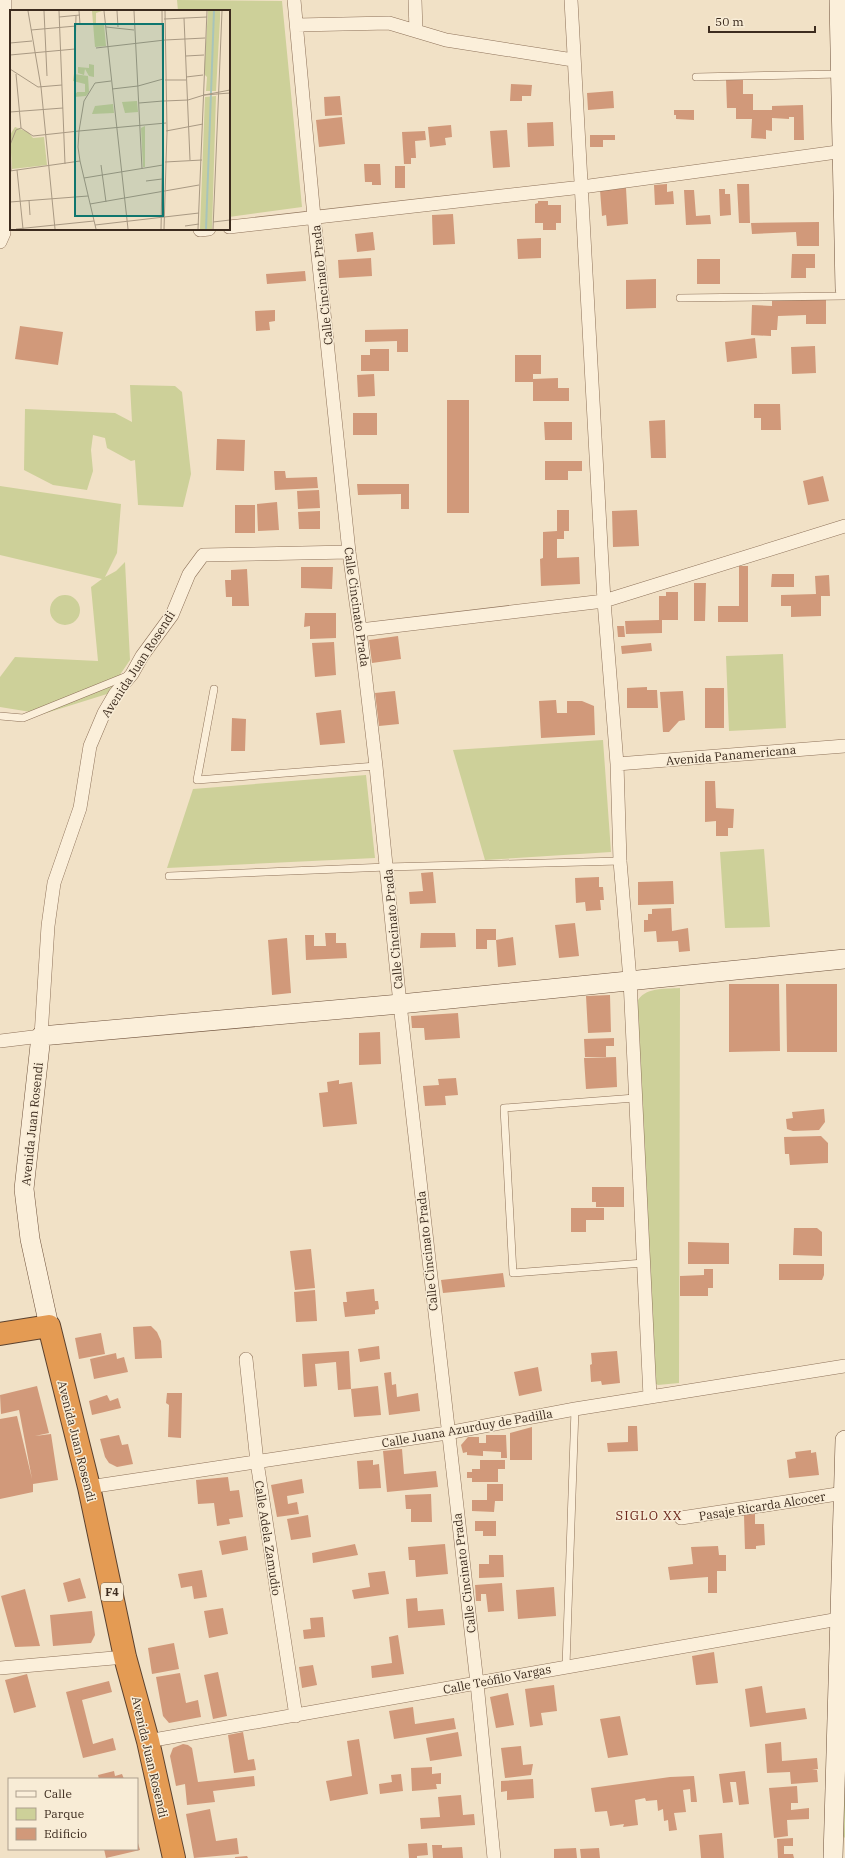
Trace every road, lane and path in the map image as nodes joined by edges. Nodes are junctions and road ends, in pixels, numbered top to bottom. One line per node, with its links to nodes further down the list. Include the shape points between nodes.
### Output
1 (4, 0): 6 (street)
2 (294, 0): 7 (street, Calle Cincinato Prada)
3 (415, 0): 8 (street)
4 (571, 0): 9 (street)
5 (839, 0): 10 (main road)
6 (2, 18): 16 (street, via 4,233)
7 (297, 25): 8 (street, via 389,23); 14 (street, Calle Cincinato Prada)
8 (416, 31): 9 (street, via 446,40)
9 (573, 60): 13 (street)
10 (840, 74): 11 (lane); 12 (main road)
11 (696, 77)
12 (843, 151): 13 (street); 17 (main road)
13 (582, 187): 14 (street); 22 (street)
14 (314, 217): 15 (street); 21 (street, Calle Cincinato Prada)
15 (230, 227)
16 (0, 242)
17 (845, 289)
18 (845, 296): 19 (lane)
19 (680, 298)
20 (845, 526): 22 (street)
21 (349, 552): 23 (street, Calle Cincinato Prada); 24 (street, Avenida Juan Rosendi, via 203,555 189,574 172,615)
22 (604, 601): 23 (street); 28 (street)
23 (360, 630): 29 (street, Calle Cincinato Prada)
24 (132, 674): 26 (lane, via 23,718); 36 (street, Avenida Juan Rosendi, via 115,694 90,746 80,808 54,883 48,926)
25 (214, 689): 29 (lane, via 197,780)
26 (0, 716)
27 (845, 746): 28 (street, Avenida Panamericana)
28 (617, 764): 30 (street)
29 (376, 766): 31 (street, Calle Cincinato Prada)
30 (620, 861): 31 (lane); 34 (street)
31 (387, 867): 32 (lane); 35 (street, Calle Cincinato Prada)
32 (169, 876)
33 (845, 959): 34 (main road)
34 (630, 980): 35 (main road); 38 (street)
35 (400, 1004): 36 (main road); 46 (street, Calle Cincinato Prada)
36 (41, 1036): 37 (street); 40 (main road, Avenida Juan Rosendi, via 24,1189 30,1239)
37 (0, 1040)
38 (635, 1098): 39 (street); 39 (lane, via 504,1108 513,1273)
39 (644, 1263): 44 (street)
40 (49, 1326): 41 (highway); 49 (highway, Avenida Juan Rosendi / F4)
41 (0, 1334)
42 (246, 1359): 48 (street, Calle Adela Zamudio)
43 (845, 1366): 44 (street, Calle Juana Azurduy de Padilla)
44 (650, 1397): 45 (street, Calle Juana Azurduy de Padilla)
45 (575, 1410): 46 (street, Calle Juana Azurduy de Padilla); 54 (lane)
46 (447, 1433): 48 (street, Calle Juana Azurduy de Padilla); 56 (street, Calle Cincinato Prada)
47 (845, 1440): 50 (main road)
48 (257, 1462): 49 (street, Calle Juana Azurduy de Padilla); 57 (street, Calle Adela Zamudio)
49 (89, 1487): 53 (highway, Avenida Juan Rosendi / F4)
50 (844, 1493): 51 (street, Pasaje Ricarda Alcocer); 52 (main road)
51 (681, 1518)
52 (843, 1619): 54 (street, Calle Teófilo Vargas); 61 (main road)
53 (126, 1657): 55 (street); 58 (highway, Avenida Juan Rosendi / F4)
54 (566, 1666): 56 (street, Calle Teófilo Vargas)
55 (0, 1668)
56 (476, 1683): 57 (street, Calle Teófilo Vargas); 60 (street, Calle Cincinato Prada)
57 (296, 1716): 58 (street, Calle Teófilo Vargas)
58 (148, 1741): 59 (highway, Avenida Juan Rosendi / F4)
59 (174, 1858)
60 (494, 1858)
61 (832, 1858)

